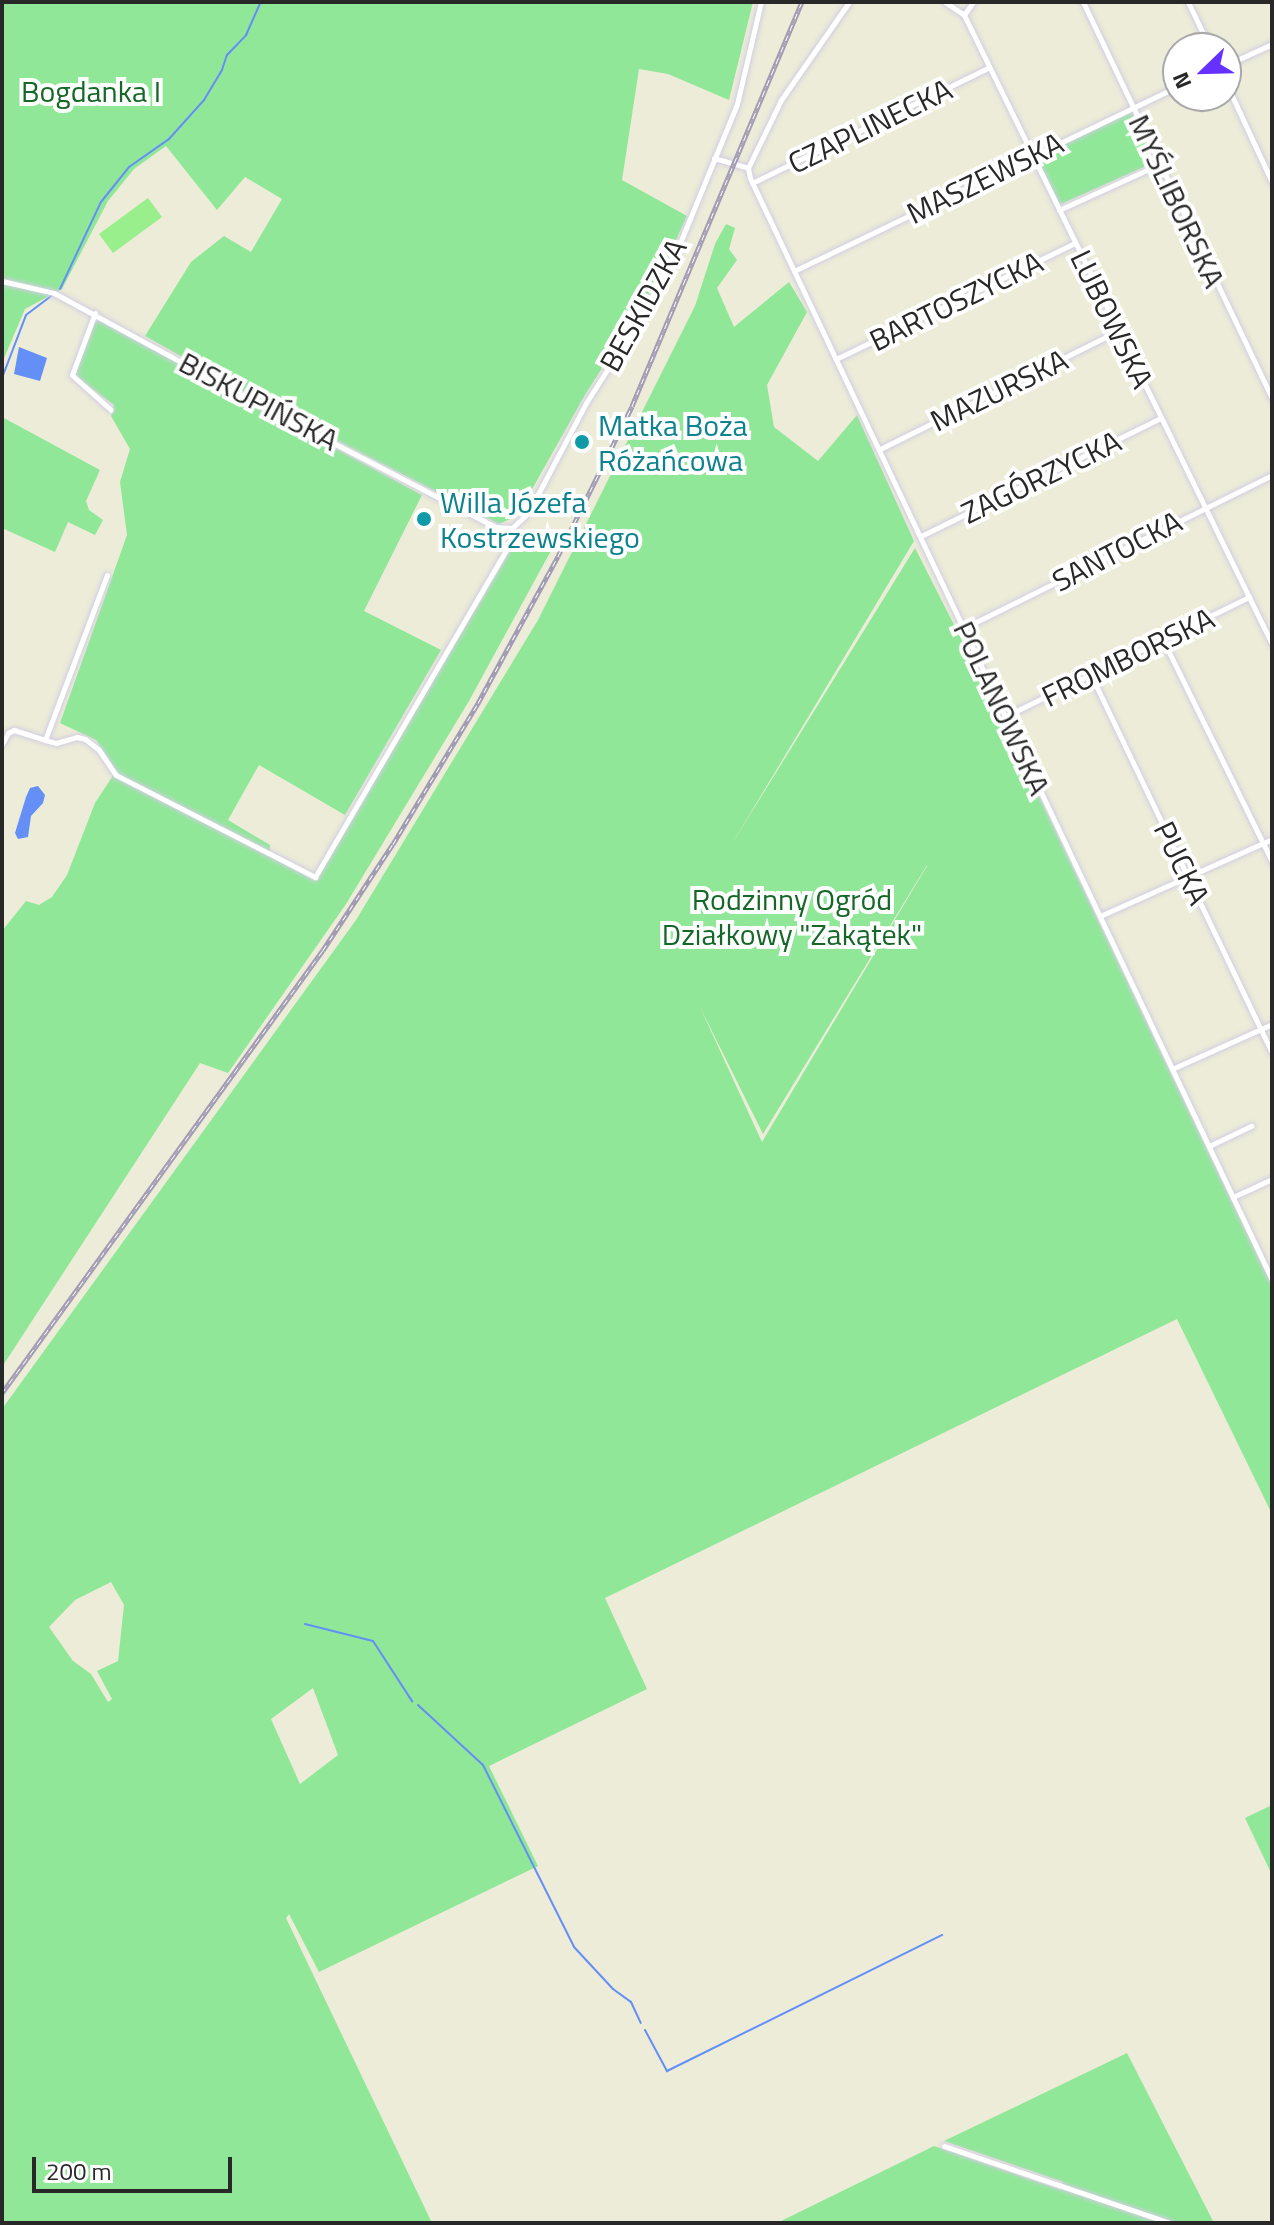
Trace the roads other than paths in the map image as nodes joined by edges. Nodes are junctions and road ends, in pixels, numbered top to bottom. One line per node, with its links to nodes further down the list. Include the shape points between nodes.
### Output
1 (761, 2): 16 (street, BESKIDZKA, via 737,104)
2 (849, 2): 18 (street, via 781,100)
3 (945, 2): 7 (street)
4 (973, 2): 7 (street)
5 (1083, 2): 13 (street, MYŚLIBORSKA)
6 (1188, 2): 8 (street)
7 (964, 15): 11 (street, LUBOWSKA)
8 (1202, 32)
9 (1272, 44): 10 (street)
10 (1242, 58)
11 (988, 68): 15 (street, LUBOWSKA); 20 (street, CZAPLINECKA)
12 (1162, 93): 13 (street, MASZEWSKA)
13 (1133, 107): 15 (street, MASZEWSKA); 17 (street, MYŚLIBORSKA)
14 (1239, 112): 19 (street)
15 (1031, 155): 21 (street, LUBOWSKA); 23 (street, MASZEWSKA)
16 (714, 158): 18 (street); 34 (street, BESKIDZKA, via 650,301 586,403 528,513)
17 (1160, 164): 21 (street); 28 (street, MYŚLIBORSKA)
18 (748, 168): 20 (street, POLANOWSKA)
19 (1272, 182)
20 (752, 183): 23 (street, POLANOWSKA)
21 (1059, 210): 22 (street, LUBOWSKA)
22 (1075, 243): 26 (street, LUBOWSKA); 27 (street, BARTOSZYCKA)
23 (794, 271): 27 (street, POLANOWSKA)
24 (2, 281): 25 (street, BISKUPIŃSKA, via 54,293)
25 (95, 313): 29 (street, via 72,375); 34 (street, BISKUPIŃSKA, via 495,527)
26 (1118, 331): 30 (street, LUBOWSKA); 31 (street, MAZURSKA)
27 (836, 359): 31 (street, POLANOWSKA)
28 (1272, 399)
29 (111, 410)
30 (1161, 418): 33 (street, LUBOWSKA); 35 (street, ZAGÓRZYCKA)
31 (880, 449): 35 (street, POLANOWSKA)
32 (1272, 475): 33 (street, SANTOCKA)
33 (1205, 507): 37 (street, LUBOWSKA); 38 (street, SANTOCKA)
34 (512, 528): 43 (street, BESKIDZKA, via 512,540 315,877 116,775 85,739)
35 (921, 536): 38 (street, POLANOWSKA)
36 (107, 575): 43 (street)
37 (1249, 597): 39 (street, FROMBORSKA); 40 (street, LUBOWSKA)
38 (964, 628): 42 (street, POLANOWSKA)
39 (1163, 640): 41 (street, FROMBORSKA); 46 (street)
40 (1272, 644)
41 (1091, 675): 42 (street, FROMBORSKA); 48 (street, PUCKA)
42 (1006, 716): 49 (street, POLANOWSKA)
43 (45, 740): 44 (street, via 14,730)
44 (2, 744)
45 (1272, 839): 46 (street)
46 (1263, 844): 47 (street); 48 (street)
47 (1272, 862)
48 (1189, 877): 49 (street); 51 (street, PUCKA)
49 (1100, 916): 53 (street, POLANOWSKA)
50 (1272, 1024): 51 (street)
51 (1261, 1029): 52 (street, PUCKA); 53 (street)
52 (1272, 1052)
53 (1172, 1069): 55 (street, POLANOWSKA)
54 (1251, 1126): 55 (street)
55 (1209, 1146): 57 (street, POLANOWSKA)
56 (1272, 1179): 57 (street)
57 (1233, 1197): 58 (street, POLANOWSKA)
58 (1272, 1280)
59 (944, 2146): 60 (street)
60 (1170, 2223)

